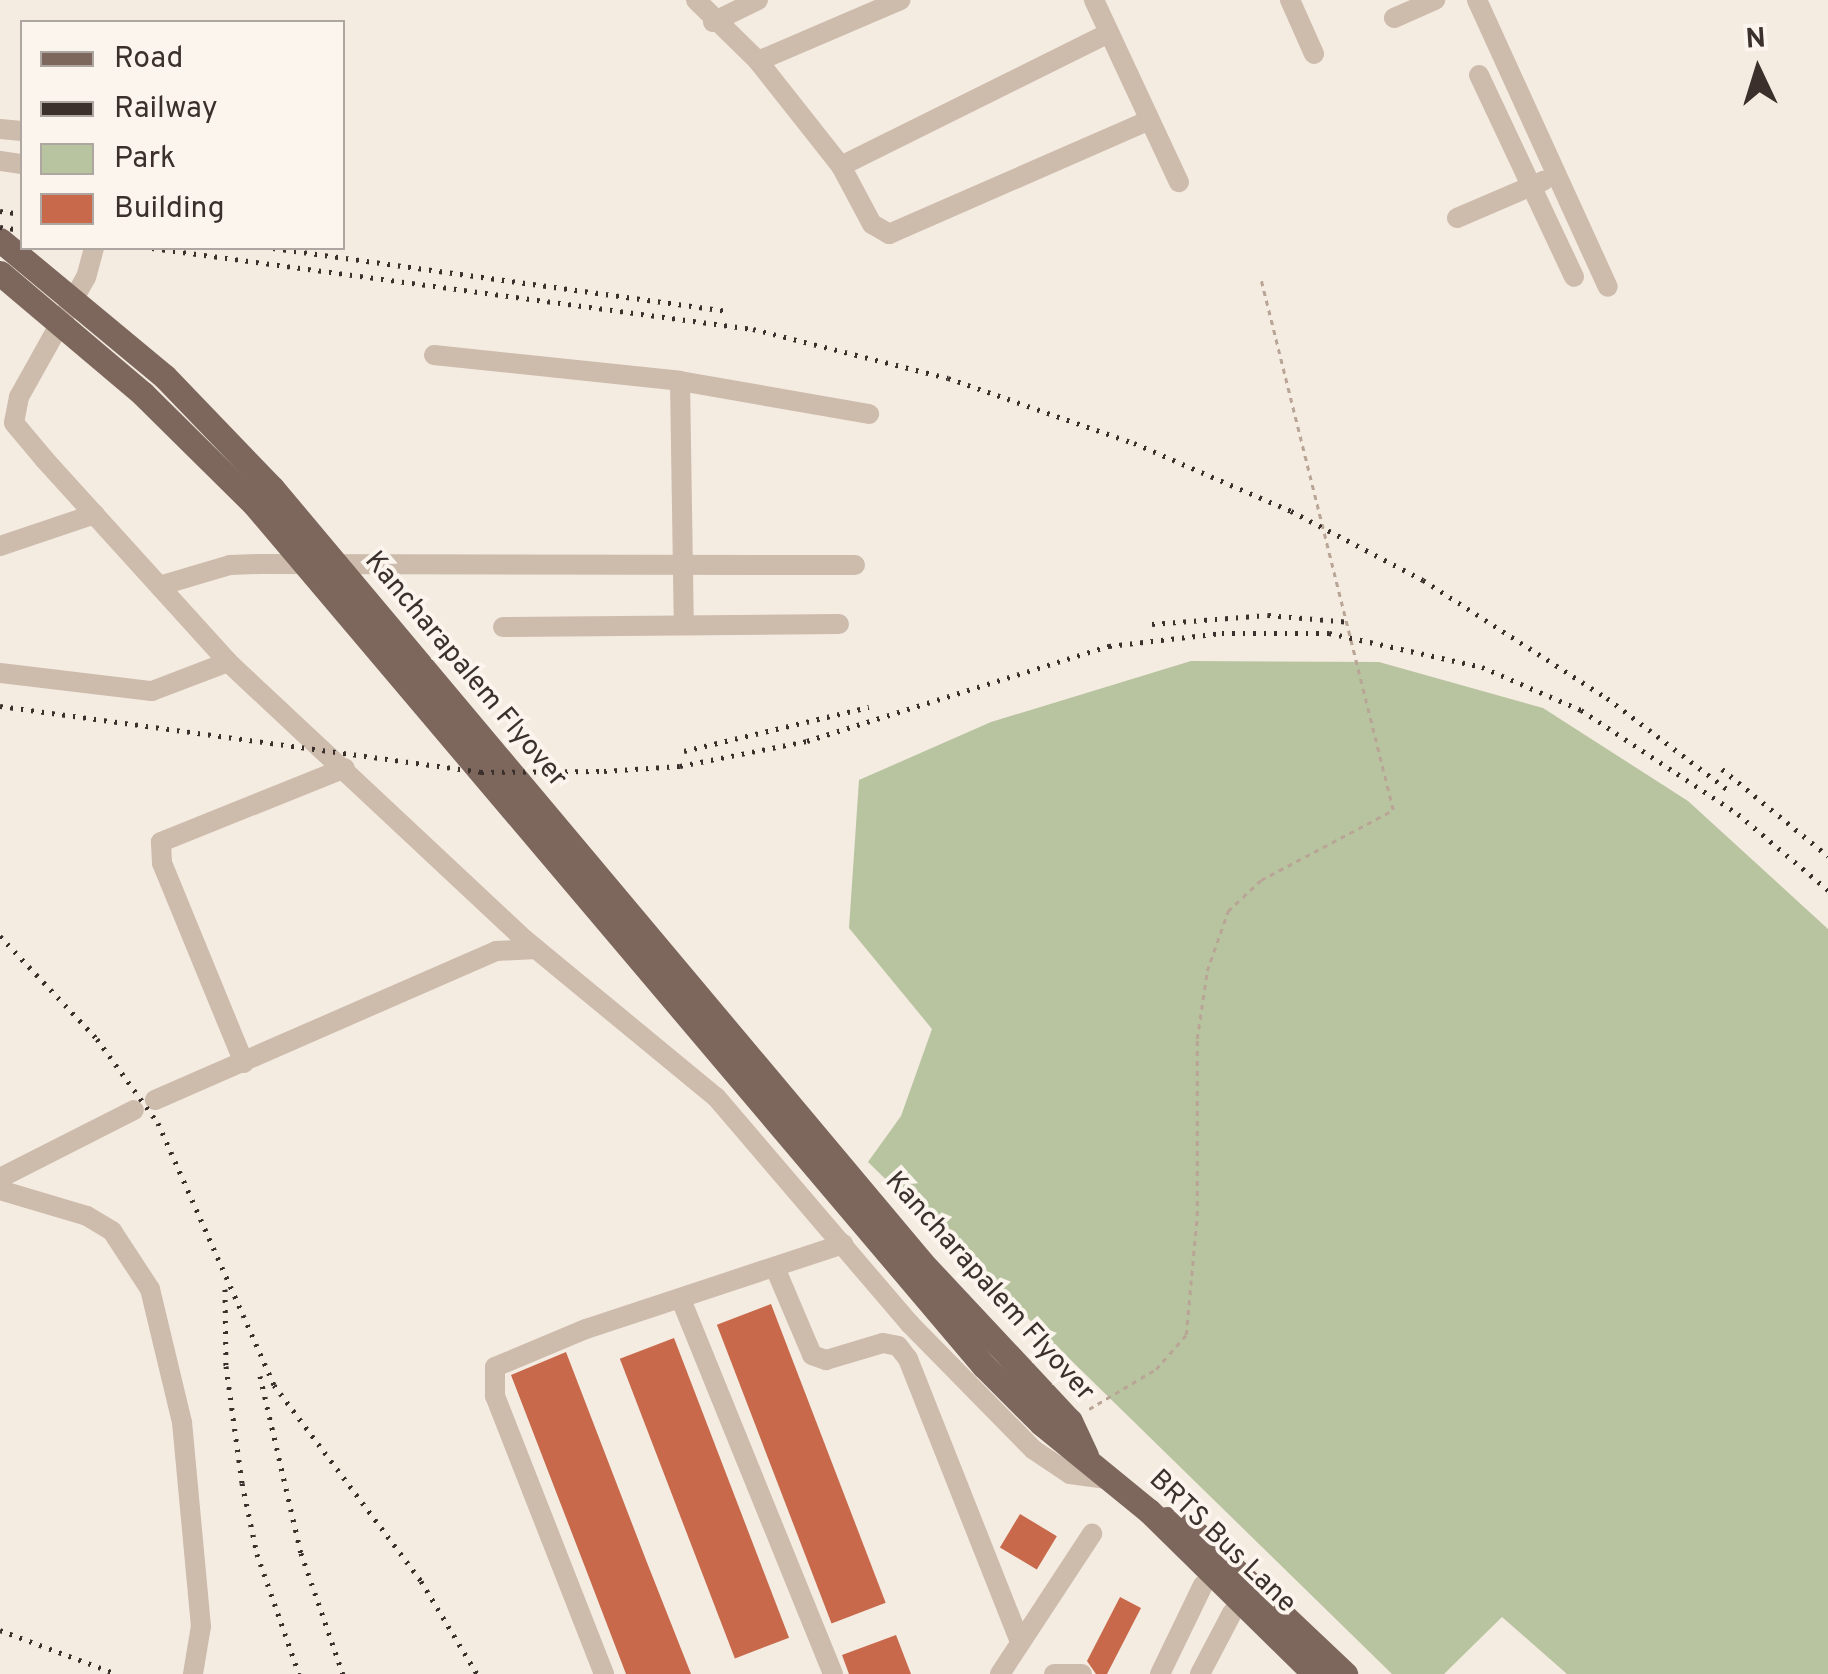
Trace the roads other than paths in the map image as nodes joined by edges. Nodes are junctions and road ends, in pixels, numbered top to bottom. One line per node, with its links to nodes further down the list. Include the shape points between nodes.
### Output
1 (696, 0): 9 (street)
2 (758, 0): 9 (street)
3 (900, 0): 12 (street)
4 (1094, 0): 10 (street)
5 (1290, 0): 11 (street)
6 (1435, 0): 8 (street)
7 (1477, 0): 16 (street)
8 (1394, 18)
9 (713, 22): 12 (street)
10 (1108, 34): 14 (street); 15 (street)
11 (1314, 54)
12 (758, 61): 15 (street)
13 (1479, 74): 18 (street)
14 (1148, 122): 15 (street, via 889,234 872,224); 17 (street)
15 (841, 166)
16 (1557, 176): 18 (street); 24 (street)
17 (1178, 182)
18 (1531, 186): 19 (street); 23 (street)
19 (1457, 218)
20 (0, 240): 51 (main road, Kancharapalem Flyover, via 165,377 261,476)
21 (93, 250): 28 (street, via 86,277)
22 (0, 272): 51 (main road, Kancharapalem Flyover, via 154,404 255,506 915,1291)
23 (1574, 277)
24 (1608, 287)
25 (434, 356): 26 (street)
26 (680, 380): 27 (street); 32 (street)
27 (869, 414)
28 (7, 415): 29 (street)
29 (95, 514): 30 (street); 33 (street)
30 (0, 546)
31 (855, 564): 32 (street)
32 (684, 566): 33 (street, via 230,565); 34 (street)
33 (159, 586): 37 (street)
34 (684, 624): 35 (street); 36 (street)
35 (839, 624)
36 (503, 627)
37 (228, 662): 38 (street, via 152,691); 39 (street)
38 (0, 673)
39 (345, 768): 40 (street); 43 (street, via 161,842 162,863)
40 (506, 921): 41 (street); 42 (street)
41 (536, 949): 42 (street); 48 (street, via 716,1097)
42 (496, 951): 43 (street)
43 (244, 1063): 44 (street)
44 (154, 1100)
45 (134, 1110): 46 (street)
46 (0, 1178)
47 (0, 1190): 59 (street, via 86,1216 112,1231 150,1289 182,1422 201,1626)
48 (843, 1244): 49 (street); 53 (street, via 910,1324 1034,1450 1070,1474)
49 (776, 1270): 50 (street); 58 (street, via 812,1355 826,1360 883,1343 898,1346 908,1360)
50 (682, 1302): 60 (street, via 586,1330 495,1367 495,1396); 61 (street)
51 (1056, 1416): 52 (main road, Kancharapalem Flyover)
52 (1086, 1455): 53 (main road, BRTS Bus Lane)
53 (1115, 1480): 54 (main road, BRTS Bus Lane)
54 (1149, 1511): 56 (main road, via 1174,1556); 68 (main road, BRTS Bus Lane); 69 (main road, via 1197,1534)
55 (1092, 1534): 58 (street)
56 (1202, 1585): 57 (main road); 65 (street)
57 (1232, 1614): 66 (street); 67 (main road)
58 (1020, 1642): 62 (street)
59 (193, 1674)
60 (604, 1674)
61 (832, 1674)
62 (1000, 1674)
63 (1054, 1674): 64 (street)
64 (1082, 1674)
65 (1160, 1674)
66 (1200, 1674)
67 (1293, 1674)
68 (1315, 1674)
69 (1346, 1674)

